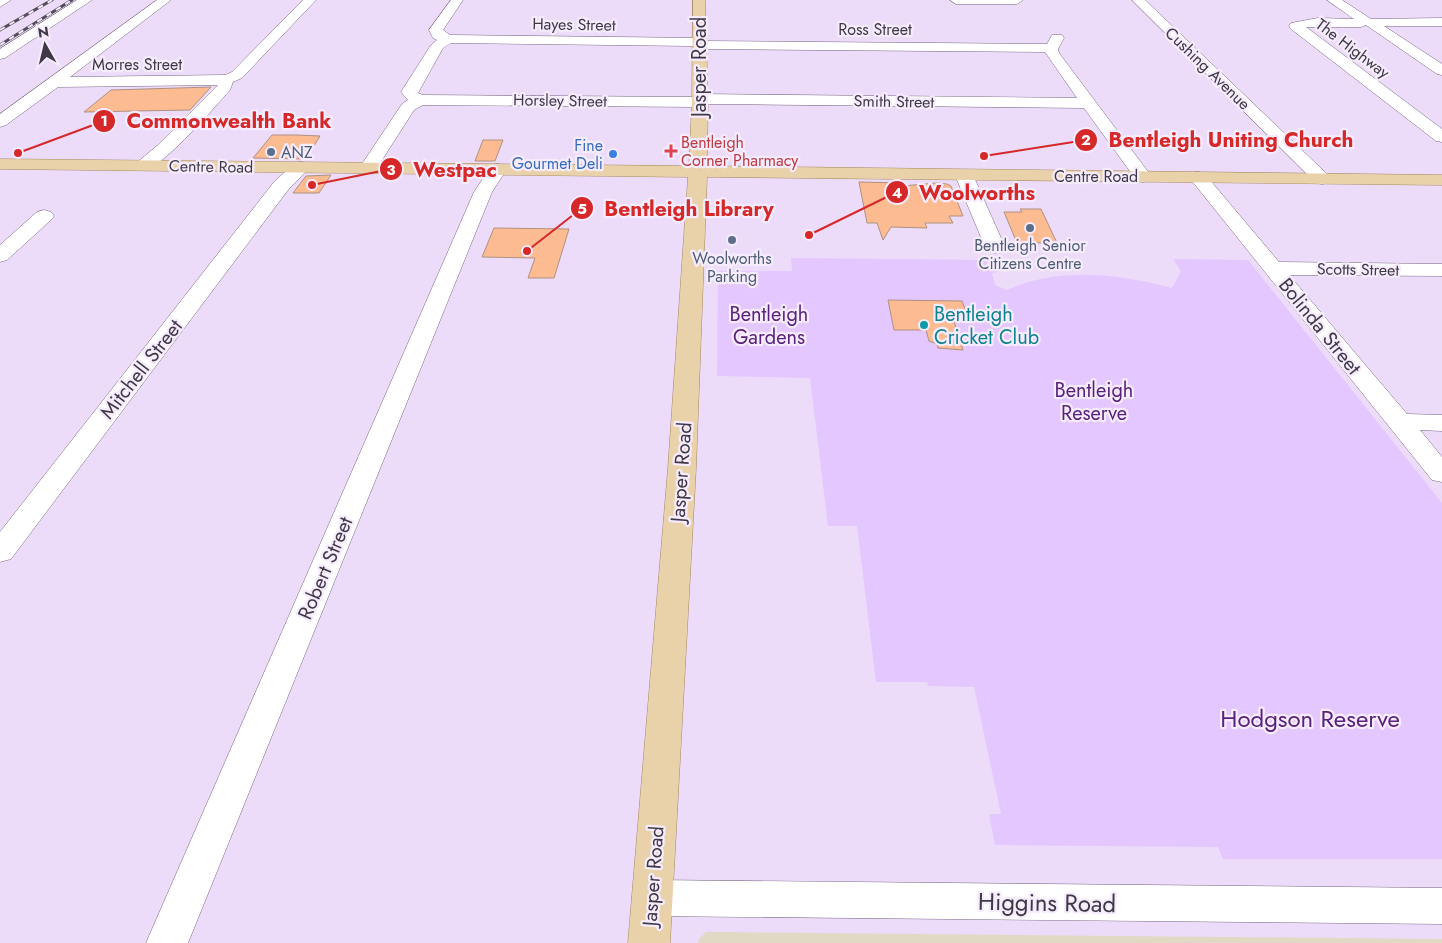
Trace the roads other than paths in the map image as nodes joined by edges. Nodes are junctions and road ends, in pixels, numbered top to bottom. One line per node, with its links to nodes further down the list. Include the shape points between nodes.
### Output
1 (5, 0): 11 (street)
2 (86, 0): 16 (street)
3 (165, 0): 19 (street)
4 (310, 0): 18 (street, via 237,74)
5 (457, 0): 14 (street, via 436,30 438,35)
6 (699, 0): 15 (main road, Jasper Road)
7 (956, 0): 8 (street)
8 (1018, 0)
9 (1138, 0): 34 (street, Cushing Avenue)
10 (1333, 0): 12 (street)
11 (0, 3)
12 (1368, 22): 13 (street, The Highway); 17 (street); 24 (street, The Highway, via 1288,22)
13 (1442, 22)
14 (448, 39): 15 (street, Hayes Street); 20 (street, via 438,45 409,92)
15 (698, 44): 21 (main road, Jasper Road); 22 (street, Ross Street, via 1054,43 1052,53)
16 (0, 55)
17 (1442, 71)
18 (220, 80): 19 (street, Morres Street); 26 (street, via 226,82 225,87)
19 (54, 82): 23 (street)
20 (420, 100): 21 (street, Horsley Street); 27 (street, via 408,107)
21 (700, 100): 22 (street, Smith Street); 28 (main road, Jasper Road)
22 (1089, 102): 31 (street)
23 (0, 122)
24 (1442, 137)
25 (0, 164): 26 (main road, Centre Road)
26 (148, 165): 29 (main road, Centre Road)
27 (369, 167): 29 (main road, Centre Road); 32 (main road, Centre Road)
28 (698, 171): 30 (main road, Centre Road); 32 (main road, Centre Road); 45 (main road, Jasper Road)
29 (292, 173): 44 (street, Mitchell Street)
30 (964, 175): 31 (main road, Centre Road); 37 (street)
31 (1143, 176): 33 (main road, Centre Road)
32 (490, 177): 47 (street, Robert Street)
33 (1198, 177): 34 (main road, Centre Road); 39 (street, Bolinda Street)
34 (1322, 179): 35 (main road, Centre Road)
35 (1442, 180)
36 (44, 216): 38 (street)
37 (995, 247)
38 (0, 256)
39 (1273, 268): 40 (street, Scotts Street); 41 (street, Bolinda Street)
40 (1442, 270)
41 (1399, 422): 42 (street); 43 (street, Bolinda Street)
42 (1442, 423)
43 (1442, 474)
44 (0, 552)
45 (652, 898): 46 (street, Higgins Road); 48 (main road, Jasper Road)
46 (1442, 906)
47 (167, 943)
48 (649, 943)

